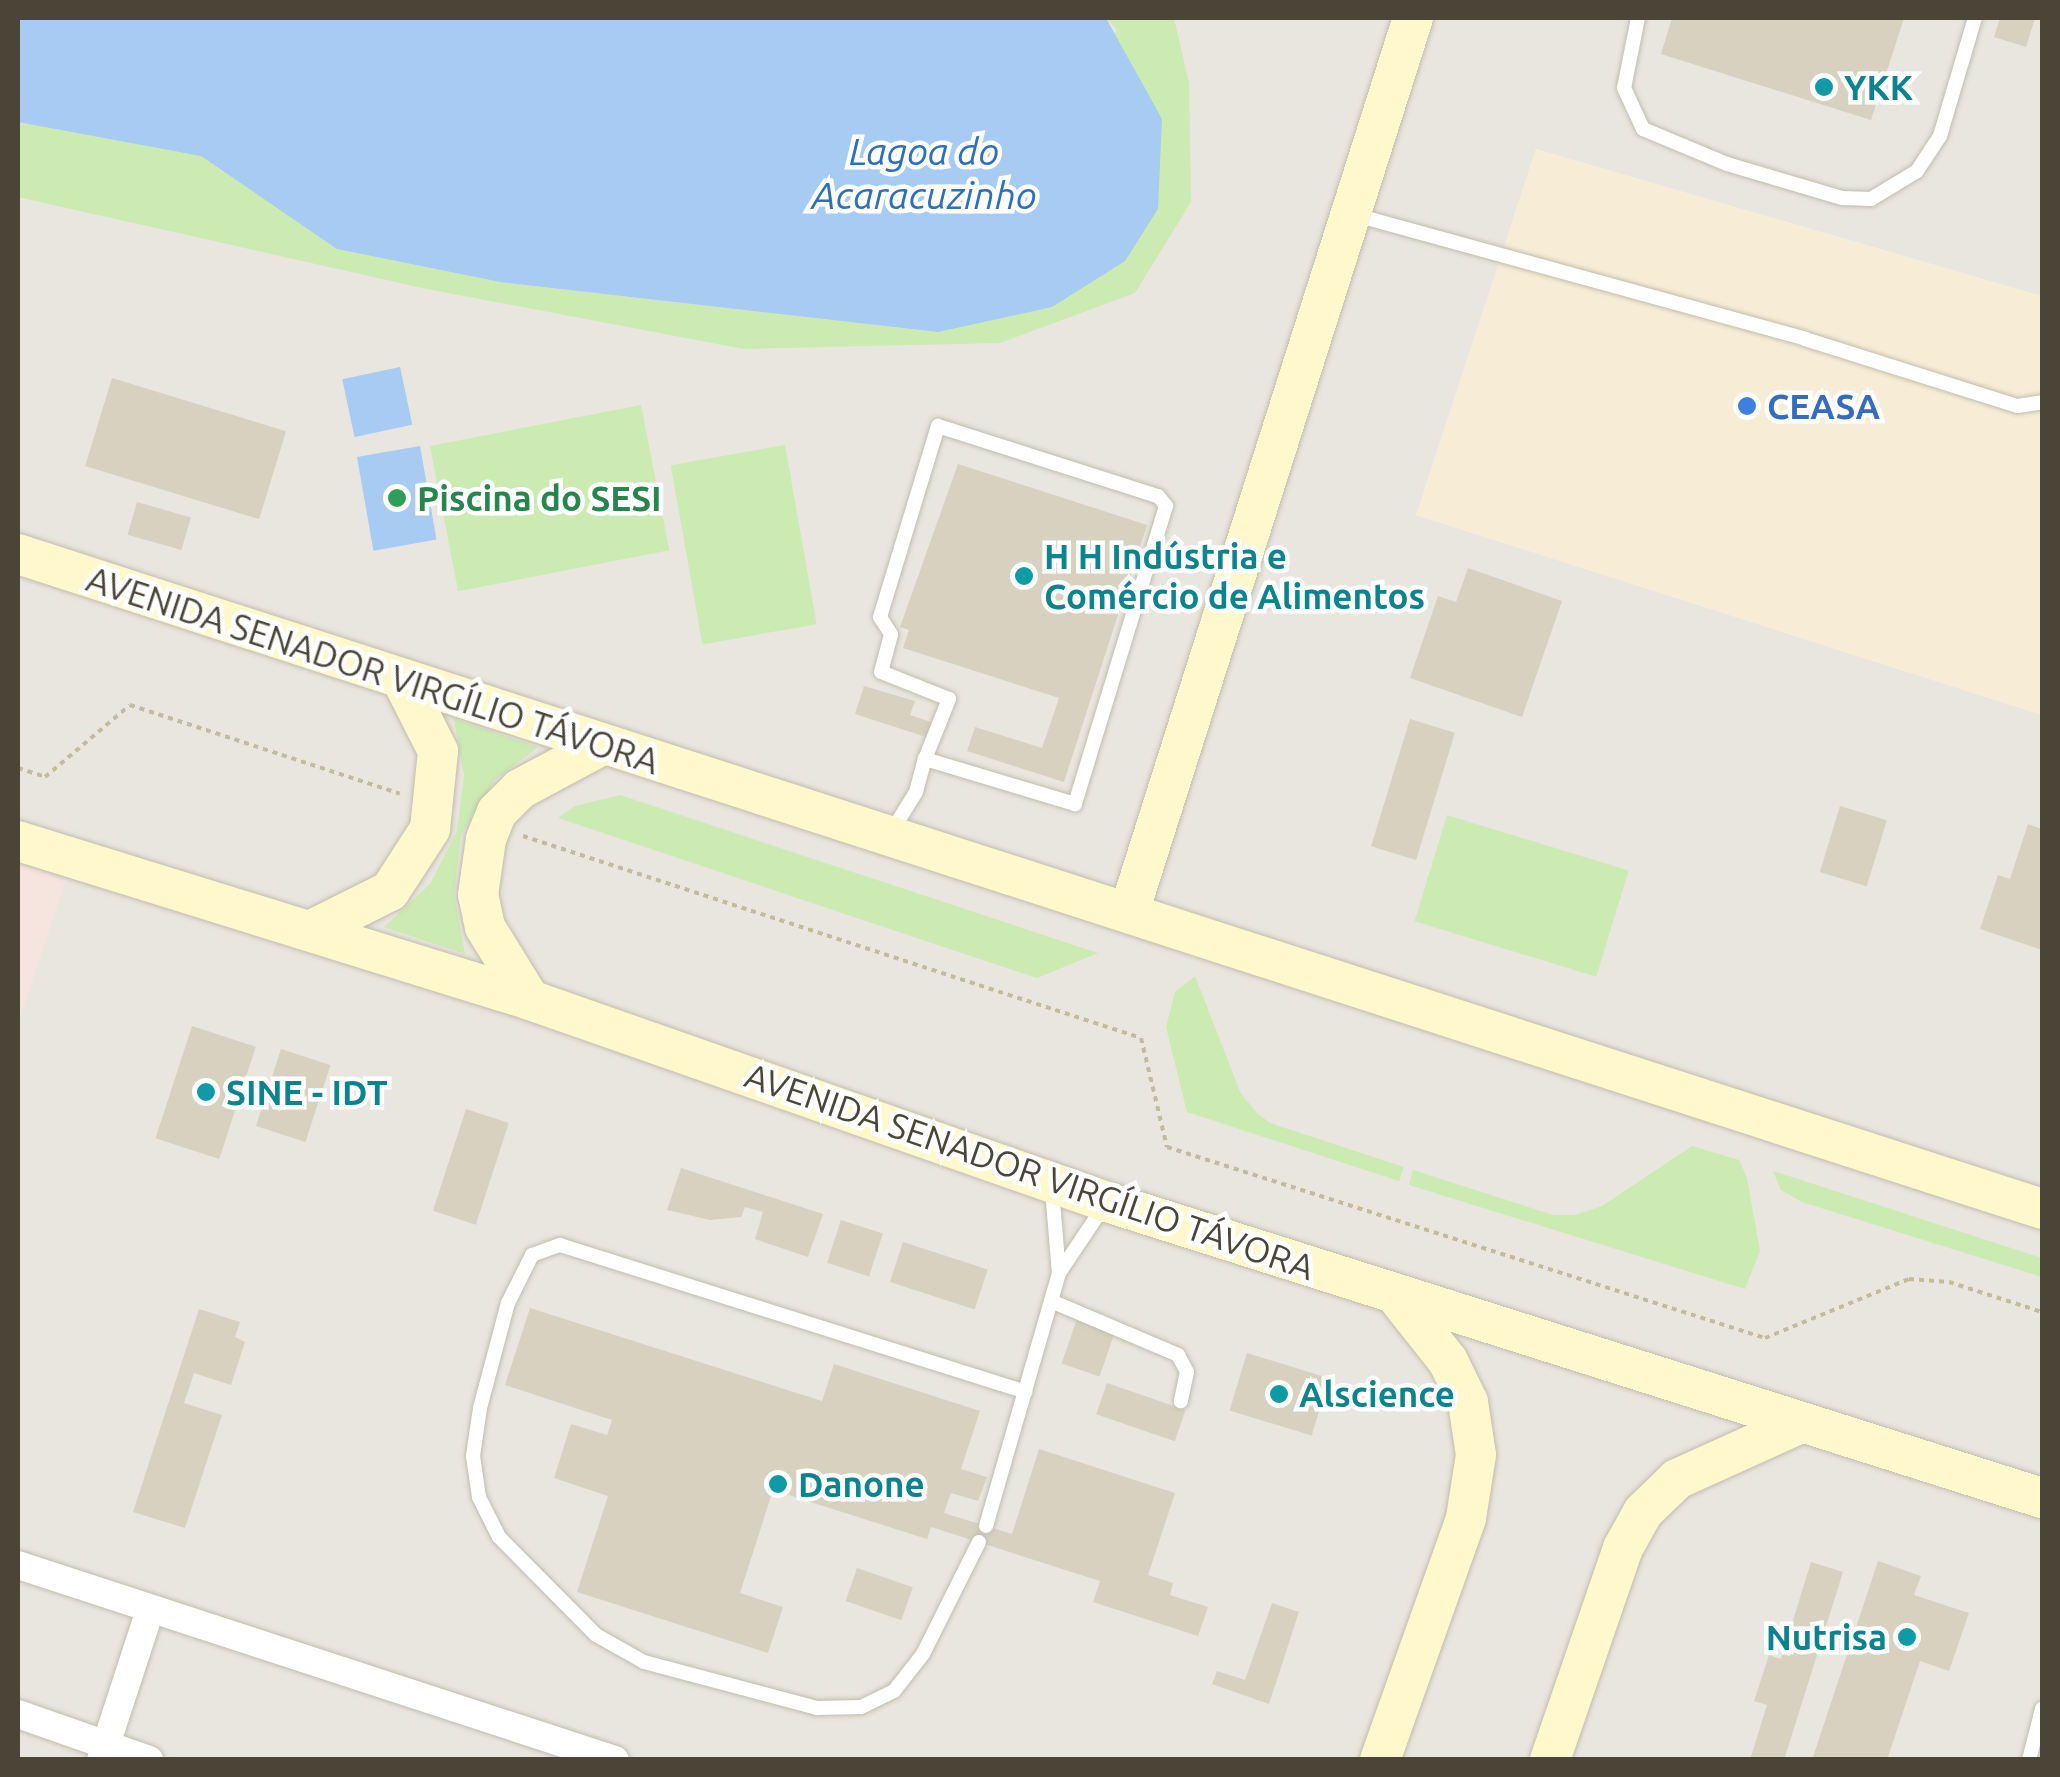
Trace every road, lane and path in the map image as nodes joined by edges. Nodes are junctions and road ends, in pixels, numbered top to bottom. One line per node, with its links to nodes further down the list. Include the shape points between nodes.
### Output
1 (1414, 18): 4 (main road)
2 (1638, 18): 3 (lane, via 1624,88 1643,129 1726,164 1842,198 1871,200 1918,171 1940,136)
3 (1975, 18)
4 (1351, 214): 5 (lane, via 1805,339 2018,406); 15 (main road)
5 (2042, 402)
6 (18, 554): 7 (main road, AVENIDA SENADOR VIRGÍLIO TÁVORA)
7 (402, 680): 8 (main road, AVENIDA SENADOR VIRGÍLIO TÁVORA); 11 (main road, via 438,750)
8 (602, 744): 12 (main road, via 520,789); 13 (main road, AVENIDA SENADOR VIRGÍLIO TÁVORA)
9 (925, 758): 9 (lane, via 1075,804 1166,506 1158,496 938,426 880,617 892,634 881,672 949,699); 13 (lane, via 916,792)
10 (18, 768): 11 (path, via 45,777 130,705)
11 (434, 806): 16 (main road, via 421,850 390,892)
12 (492, 826): 17 (main road, via 481,858 481,911 504,964); 24 (path, via 1141,1038 1166,1147 1766,1338 1927,1278)
13 (889, 836): 15 (main road, AVENIDA SENADOR VIRGÍLIO TÁVORA)
14 (18, 841): 16 (main road, AVENIDA SENADOR VIRGÍLIO TÁVORA)
15 (1129, 912): 20 (main road, AVENIDA SENADOR VIRGÍLIO TÁVORA)
16 (310, 932): 17 (main road, AVENIDA SENADOR VIRGÍLIO TÁVORA)
17 (530, 1000): 18 (main road, AVENIDA SENADOR VIRGÍLIO TÁVORA)
18 (1052, 1181): 19 (main road, AVENIDA SENADOR VIRGÍLIO TÁVORA); 21 (lane)
19 (1107, 1202): 21 (lane); 22 (main road, AVENIDA SENADOR VIRGÍLIO TÁVORA)
20 (2042, 1209)
21 (1059, 1274): 23 (lane)
22 (1394, 1294): 27 (main road, AVENIDA SENADOR VIRGÍLIO TÁVORA); 38 (main road, via 1448,1361 1468,1402 1476,1455 1466,1518)
23 (1051, 1302): 25 (lane); 26 (lane, via 1178,1355 1187,1372)
24 (2042, 1312)
25 (1024, 1392): 29 (lane); 30 (lane, via 560,1245 532,1256 508,1303 475,1440 478,1497 499,1537 596,1635 644,1662 817,1708 862,1707 894,1690 923,1654)
26 (1181, 1401)
27 (1799, 1424): 28 (main road, AVENIDA SENADOR VIRGÍLIO TÁVORA); 39 (main road, via 1693,1470 1643,1512 1623,1548)
28 (2032, 1488)
29 (986, 1526)
30 (979, 1542)
31 (20, 1573): 32 (street)
32 (150, 1610): 35 (street); 37 (street)
33 (2042, 1709): 40 (lane)
34 (18, 1714): 35 (street)
35 (104, 1752): 36 (street)
36 (149, 1760)
37 (615, 1760)
38 (1380, 1760)
39 (1550, 1760)
40 (2029, 1760)

